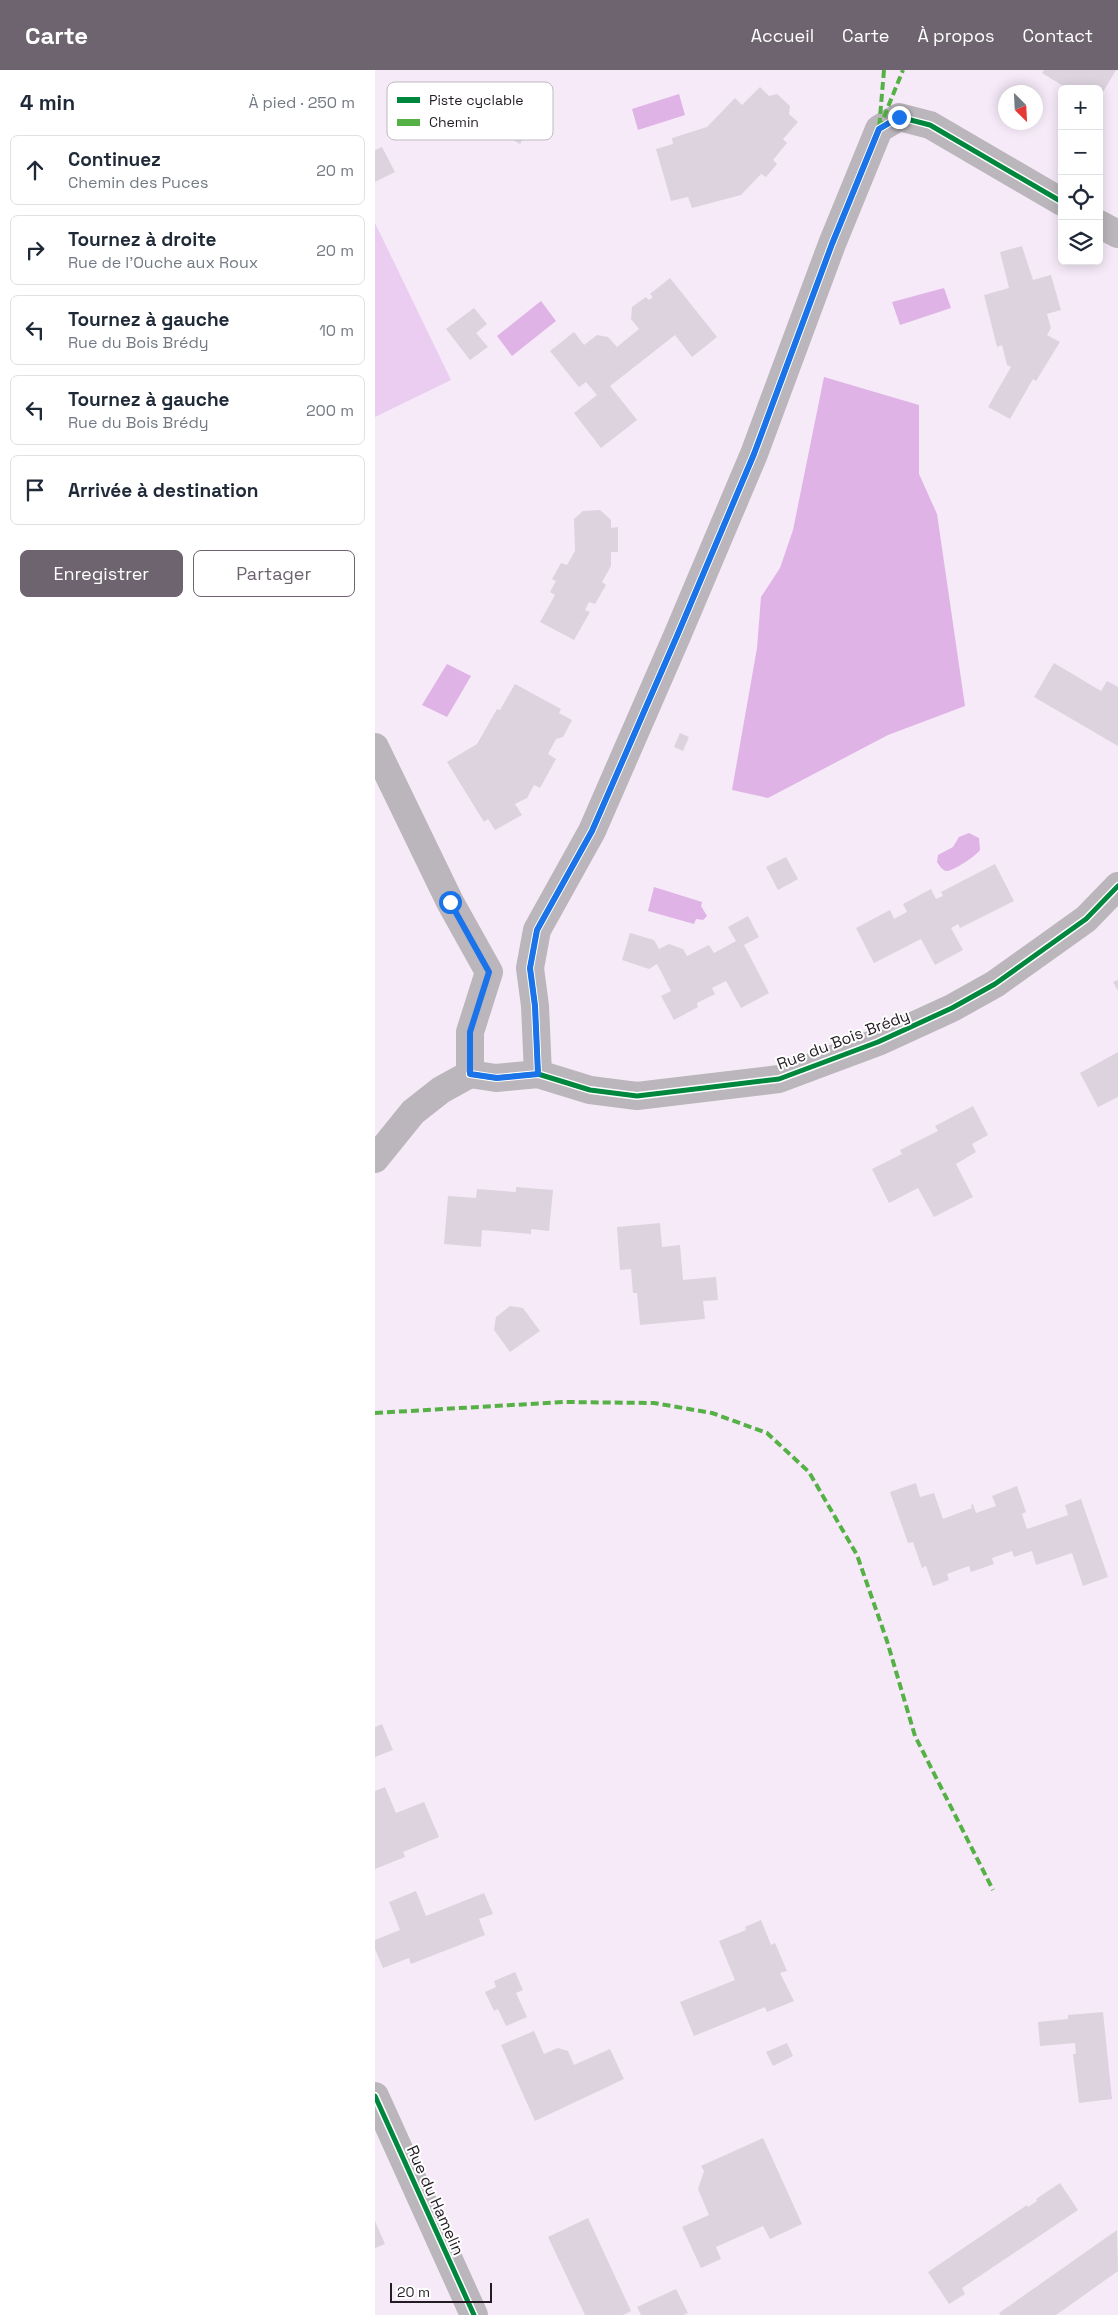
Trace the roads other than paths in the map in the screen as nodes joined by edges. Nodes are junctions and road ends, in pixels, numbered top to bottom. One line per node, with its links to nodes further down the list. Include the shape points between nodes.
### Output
1 (1058, 200): 7 (street, via 930,125 899,117 879,129 832,244 754,454 677,636 592,831 537,930 530,968)
2 (1103, 226): 3 (street)
3 (1118, 234)
4 (375, 747): 6 (street, via 450,902 489,972 470,1032)
5 (1118, 886): 7 (street, Rue du Bois Brédy, via 1086,919 995,984 878,1042 779,1078 637,1096 590,1090)
6 (470, 1074): 7 (street, Rue du Bois Brédy, via 497,1078); 8 (street, via 441,1090 413,1112)
7 (538, 1074)
8 (375, 1158)
9 (375, 2096): 10 (street, Rue du Hamelin)
10 (474, 2315)

